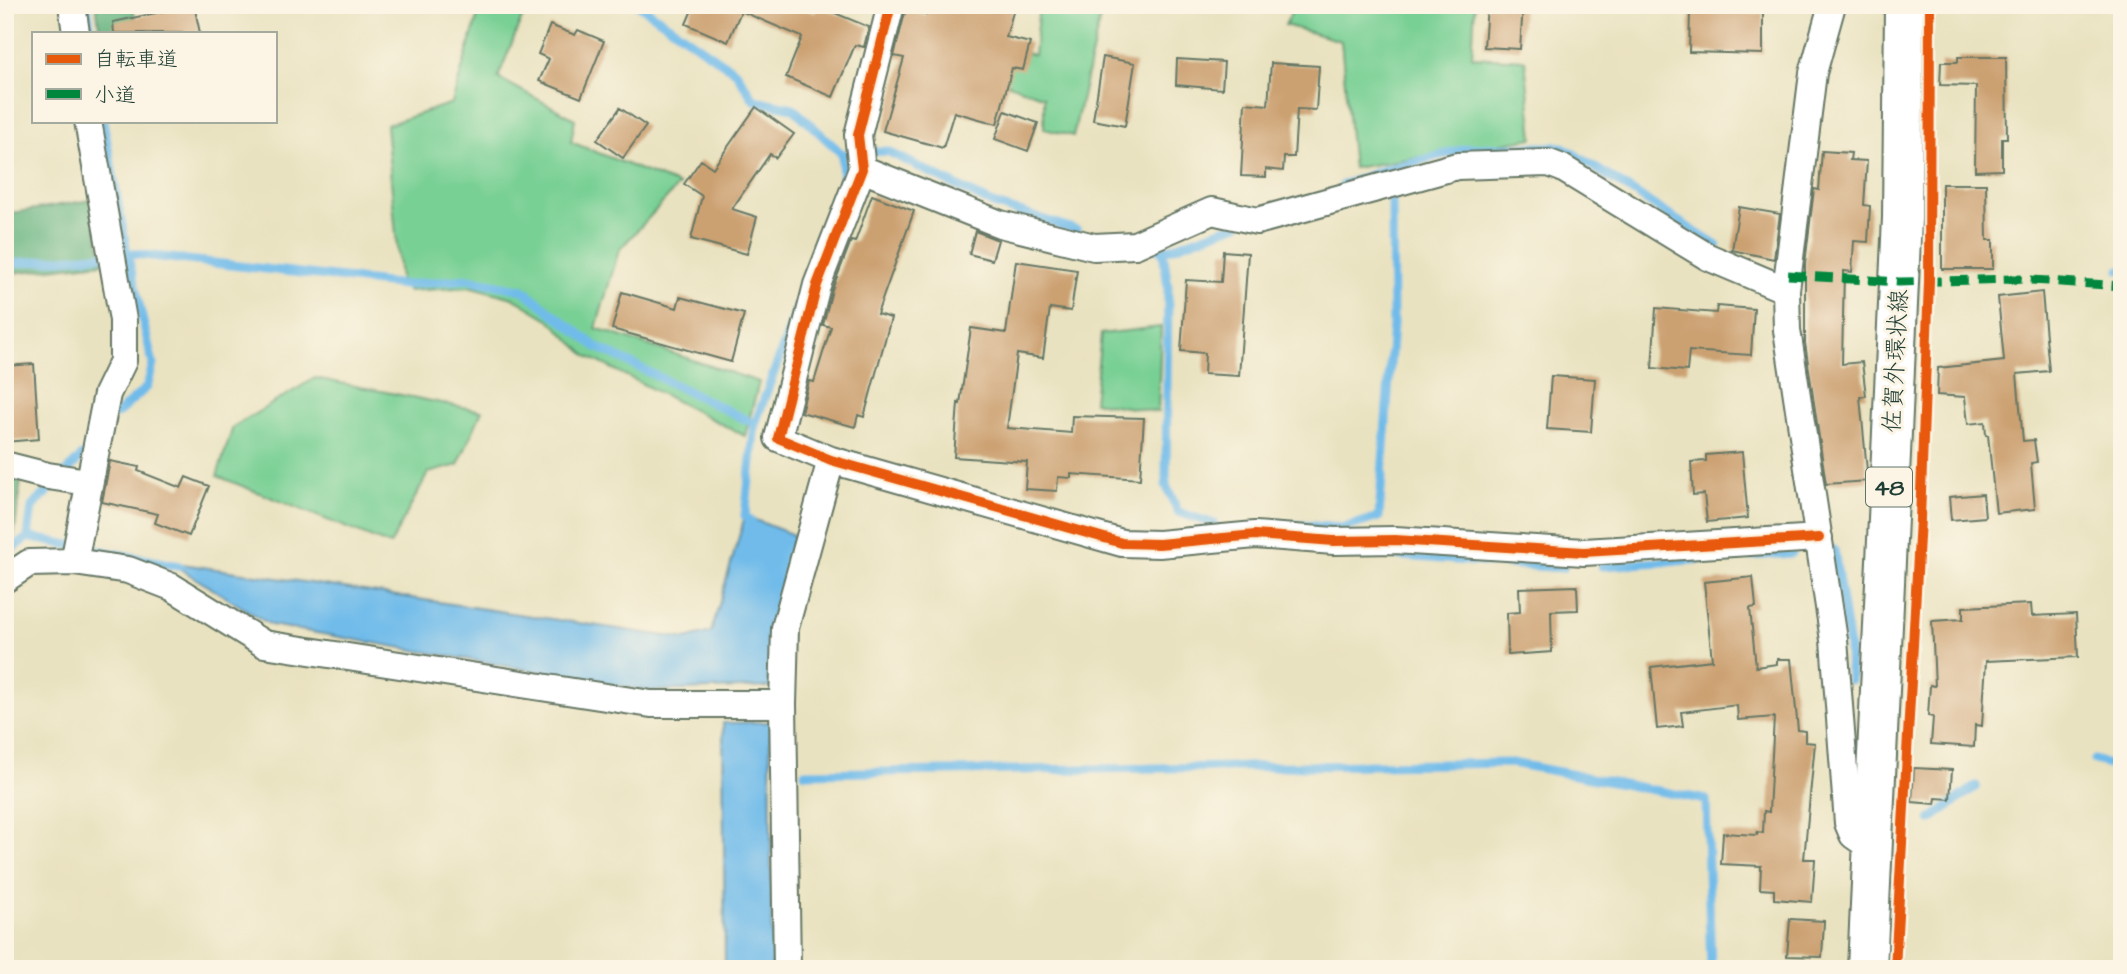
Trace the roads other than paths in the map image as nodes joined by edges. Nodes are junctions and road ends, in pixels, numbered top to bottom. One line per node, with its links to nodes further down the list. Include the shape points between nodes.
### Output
1 (72, 5): 5 (street)
2 (891, 5): 7 (street, via 858,135)
3 (1832, 5): 8 (street, via 1813,73)
4 (1904, 5): 16 (main road, 佐賀外環状線 / 48, via 1902,218)
5 (76, 32)
6 (88, 122): 11 (street, via 123,320 124,361)
7 (862, 169): 8 (street, via 1000,224 1094,247 1145,241 1212,211 1247,218 1457,166 1549,163 1708,257); 9 (street, via 817,285 778,438)
8 (1786, 290): 12 (street, via 1787,330)
9 (831, 460): 12 (street, via 1122,543 1255,535 1584,552); 15 (street, via 785,628)
10 (5, 465): 11 (street)
11 (69, 479): 13 (street, via 79,533)
12 (1819, 538): 16 (street, via 1835,640 1848,823 1853,835)
13 (74, 562): 14 (street, via 29,563); 15 (street, via 128,569 172,587 264,643 651,704)
14 (5, 579)
15 (783, 705): 17 (street)
16 (1873, 849): 18 (main road, 佐賀外環状線 / 48)
17 (787, 969)
18 (1867, 969)

